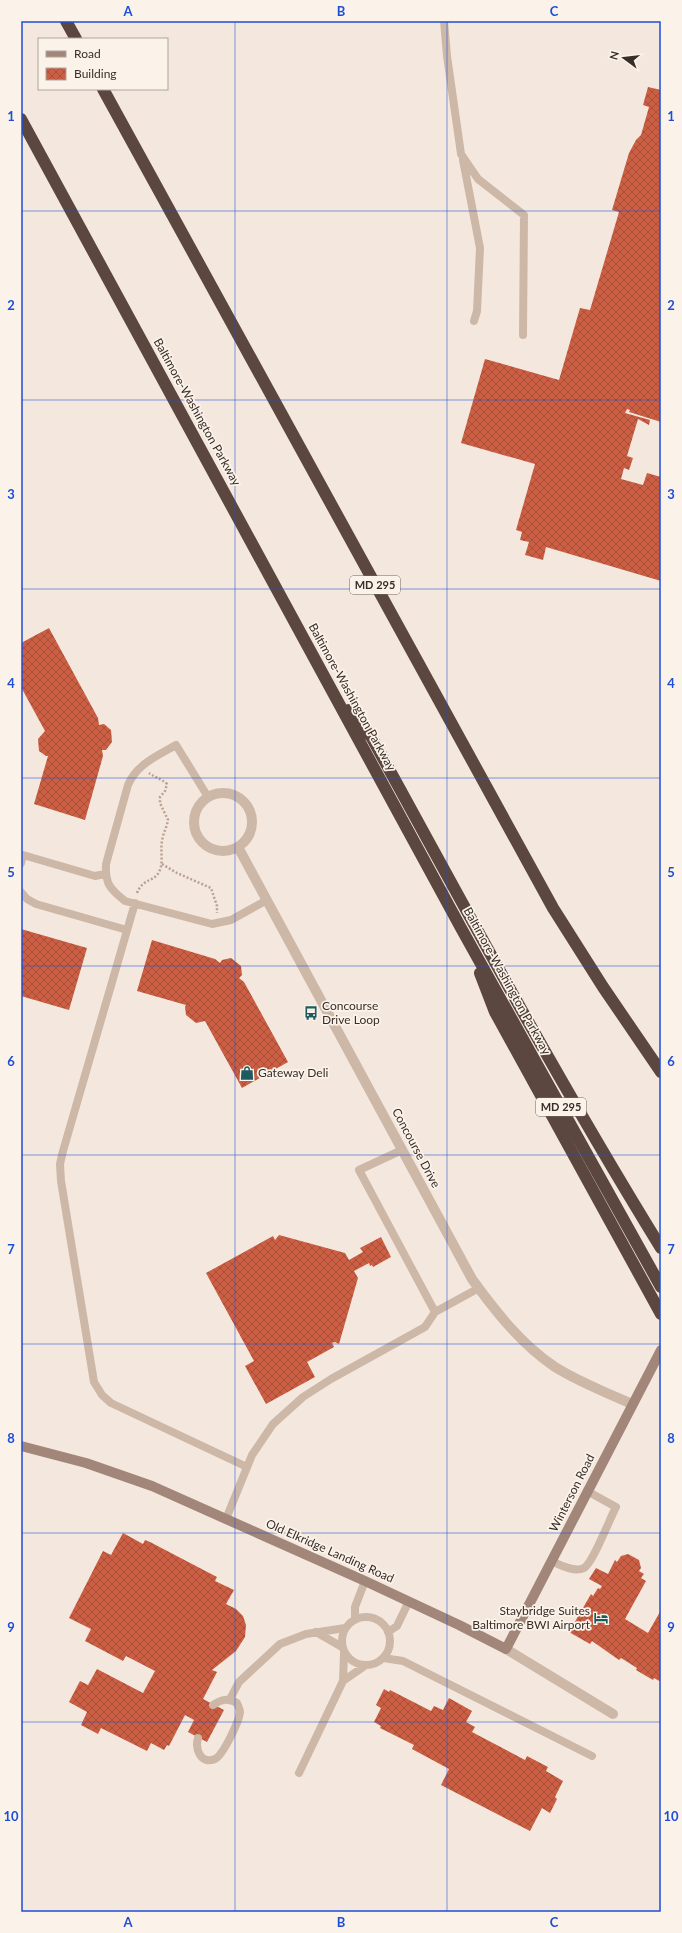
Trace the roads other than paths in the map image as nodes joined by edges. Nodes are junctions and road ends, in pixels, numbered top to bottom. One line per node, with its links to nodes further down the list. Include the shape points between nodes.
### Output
1 (66, 21): 3 (highway)
2 (444, 21): 6 (lane)
3 (75, 38)
4 (104, 90): 19 (highway, MD 295, via 554,908 603,987)
5 (21, 119): 9 (highway, Baltimore-Washington Parkway / MD 295)
6 (462, 154): 7 (lane, via 480,248 477,311); 8 (lane, via 478,179 524,216)
7 (474, 321)
8 (523, 335)
9 (327, 682): 17 (highway, Baltimore-Washington Parkway / MD 295); 21 (highway, via 372,738 523,1016)
10 (208, 797): 11 (street, via 199,806 194,819 198,838 213,850 226,852); 11 (street, via 220,793 233,795 248,807 252,820 250,833); 13 (lane, via 176,745 142,764 132,775 128,785)
11 (238, 848): 15 (street, Concourse Drive)
12 (21, 863): 13 (lane, via 23,855 95,876)
13 (105, 874): 16 (lane, via 107,884 114,892 125,901)
14 (21, 892): 18 (lane, via 36,904)
15 (267, 900): 16 (lane, via 231,920 212,924); 20 (street, Concourse Drive)
16 (135, 903): 18 (lane)
17 (461, 928): 22 (highway, Baltimore-Washington Parkway / MD 295); 25 (highway, via 495,1012)
18 (127, 930): 29 (lane, via 60,1164 94,1382 111,1403)
19 (661, 1072)
20 (402, 1150): 23 (street, Concourse Drive); 24 (lane, via 359,1170)
21 (661, 1248)
22 (661, 1287)
23 (479, 1288): 24 (lane); 27 (street, Concourse Drive, via 524,1342 555,1367)
24 (436, 1312): 29 (lane, via 425,1327 303,1397 273,1424)
25 (661, 1314)
26 (660, 1351): 27 (street, Winterson Road)
27 (632, 1404): 30 (street, Winterson Road)
28 (21, 1446): 31 (street, Old Elkridge Landing Road, via 105,1469 152,1486)
29 (247, 1466): 31 (lane)
30 (587, 1491): 32 (street, Winterson Road); 32 (lane, via 616,1507 590,1560 584,1568 577,1569)
31 (226, 1519): 33 (street, Old Elkridge Landing Road)
32 (551, 1561): 40 (street, Winterson Road)
33 (365, 1581): 34 (street, Old Elkridge Landing Road); 35 (lane, via 355,1607)
34 (409, 1601): 38 (lane, via 396,1626); 40 (street, Old Elkridge Landing Road)
35 (355, 1619): 36 (lane); 38 (lane, via 374,1619)
36 (345, 1628): 37 (lane); 41 (lane, via 342,1636)
37 (316, 1632): 41 (lane); 46 (lane, via 280,1644 239,1682)
38 (388, 1632): 39 (lane)
39 (389, 1645): 42 (lane); 43 (lane)
40 (506, 1649): 48 (street, Old Elkridge Landing Road)
41 (343, 1650): 44 (lane, via 354,1662); 45 (lane)
42 (383, 1658): 43 (lane); 44 (lane)
43 (403, 1660): 50 (lane)
44 (366, 1665): 45 (lane)
45 (343, 1681): 51 (lane)
46 (230, 1699): 47 (lane); 49 (lane, via 237,1703 240,1711 222,1753 209,1760 202,1758 197,1751)
47 (213, 1705)
48 (613, 1714)
49 (198, 1738)
50 (592, 1756)
51 (299, 1773)

